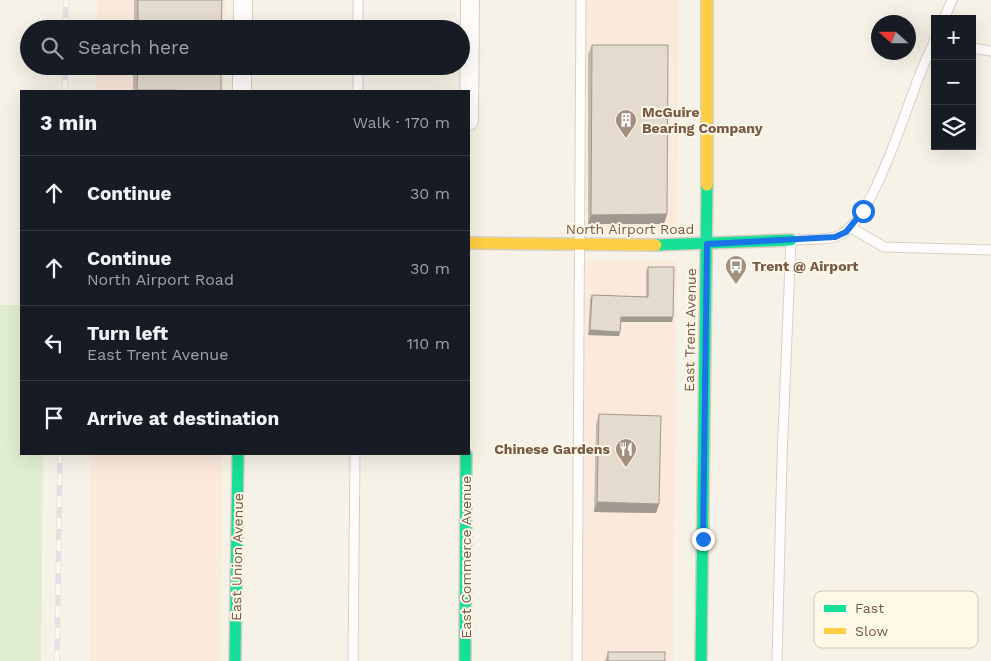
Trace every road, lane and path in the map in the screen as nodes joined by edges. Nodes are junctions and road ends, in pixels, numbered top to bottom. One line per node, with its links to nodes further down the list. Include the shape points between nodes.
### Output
1 (243, 0): 8 (street)
2 (358, 0): 9 (lane)
3 (470, 0): 10 (street)
4 (582, 0): 23 (lane)
5 (707, 0): 24 (street, East Trent Avenue)
6 (952, 0): 7 (lane)
7 (946, 15)
8 (243, 20)
9 (358, 20)
10 (470, 20)
11 (976, 49): 13 (lane)
12 (931, 50): 20 (lane, via 880,177 863,211)
13 (991, 51)
14 (242, 75): 17 (street)
15 (358, 75): 18 (lane)
16 (469, 75): 19 (street)
17 (242, 90)
18 (358, 90)
19 (469, 90)
20 (850, 227): 21 (lane, via 835,237); 25 (lane, via 884,246)
21 (791, 240): 24 (street, North Airport Road); 34 (lane)
22 (470, 243): 23 (street, North Airport Road)
23 (581, 244): 24 (street, North Airport Road); 32 (lane)
24 (707, 244): 33 (street, East Trent Avenue)
25 (991, 250)
26 (238, 455): 29 (street, East Union Avenue)
27 (355, 455): 30 (lane)
28 (466, 455): 31 (street, East Commerce Avenue)
29 (236, 661)
30 (353, 661)
31 (465, 661)
32 (577, 661)
33 (701, 661)
34 (776, 661)

